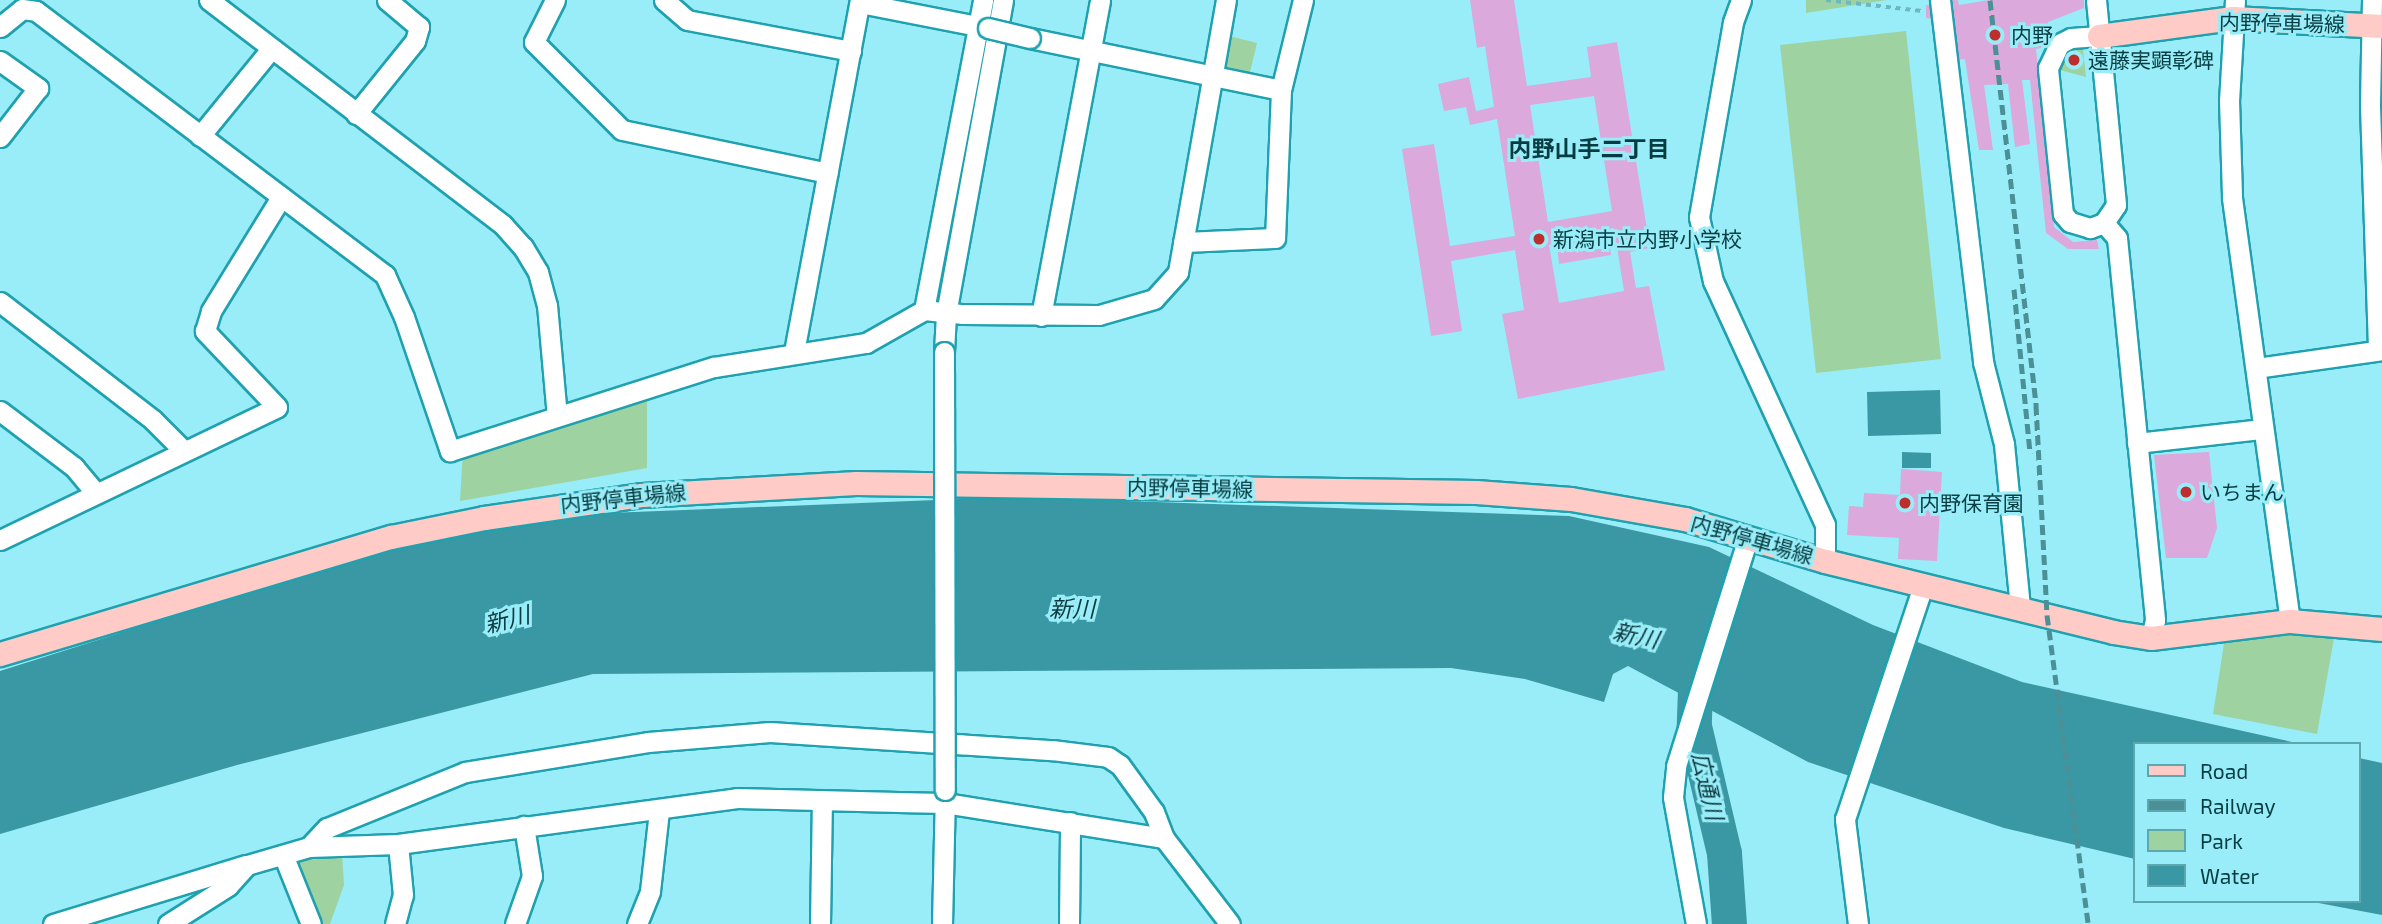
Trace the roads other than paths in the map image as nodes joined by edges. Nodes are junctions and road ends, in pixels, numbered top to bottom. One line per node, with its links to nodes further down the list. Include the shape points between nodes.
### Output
1 (209, 0): 21 (street)
2 (387, 0): 26 (street, via 419,27 415,41)
3 (555, 0): 29 (street, via 534,42 622,130)
4 (664, 0): 22 (street, via 687,20)
5 (983, 0): 18 (street)
6 (1003, 0): 35 (street)
7 (1100, 0): 20 (street)
8 (1226, 0): 24 (street)
9 (1303, 0): 25 (street)
10 (1741, 0): 48 (street, via 1733,22 1699,217 1713,281 1825,525)
11 (2096, 0): 19 (street)
12 (2372, 0): 16 (street)
13 (860, 2): 18 (street); 22 (street)
14 (1933, 6): 50 (street, via 1983,362 2004,444)
15 (2234, 9): 16 (main road, 内野停車場線); 19 (main road, 内野停車場線); 39 (street, via 2232,198)
16 (2376, 26): 37 (street)
17 (0, 27): 27 (street, via 22,9 36,11)
18 (982, 27): 20 (street, bridge); 34 (street)
19 (2099, 36): 31 (street, via 2116,205); 31 (street, via 2071,38 2059,44 2048,68 2063,214 2078,226)
20 (1090, 48): 24 (street); 36 (street)
21 (271, 49): 26 (street); 27 (street)
22 (851, 51): 29 (street)
23 (0, 61): 28 (street, via 38,88)
24 (1211, 74): 25 (street); 32 (street)
25 (1281, 90): 32 (street, via 1275,238)
26 (356, 114): 41 (street, via 503,225 523,247 538,272 547,305)
27 (200, 136): 30 (street)
28 (0, 137)
29 (828, 173): 38 (street)
30 (281, 197): 41 (street, via 385,275 450,451); 44 (street, via 211,311 205,331 277,407)
31 (2104, 223): 43 (street, via 2117,238)
32 (1183, 242): 36 (street, via 1178,272 1154,299 1099,315)
33 (0, 302): 44 (street, via 153,420)
34 (924, 310): 35 (street); 38 (street, via 866,343)
35 (946, 314): 36 (street); 55 (street, bridge)
36 (1041, 316)
37 (2380, 350): 39 (street)
38 (794, 352): 41 (street, via 714,367)
39 (2256, 368): 42 (street)
40 (0, 411): 45 (street, via 74,467)
41 (557, 416)
42 (2262, 429): 43 (street); 51 (street)
43 (2137, 443): 53 (street, via 2155,620)
44 (183, 450): 45 (street)
45 (94, 492): 47 (street)
46 (1748, 538): 48 (main road, 内野停車場線); 54 (main road, 内野停車場線, via 1629,508 1476,492 856,482 738,487 525,510 391,537); 75 (street, via 1676,766 1673,797)
47 (0, 540)
48 (1825, 561): 49 (main road, 内野停車場線)
49 (1923, 586): 50 (main road, 内野停車場線); 76 (street, via 1845,819)
50 (2020, 608): 53 (main road, 内野停車場線)
51 (2290, 621): 52 (main road, 内野停車場線); 53 (main road, 内野停車場線)
52 (2382, 629)
53 (2151, 638)
54 (0, 654)
55 (945, 796): 56 (street); 58 (street); 72 (street)
56 (822, 800): 57 (street, via 737,798); 71 (street)
57 (659, 811): 59 (street); 70 (street, via 650,891)
58 (1070, 822): 60 (street); 73 (street)
59 (524, 826): 61 (street); 69 (street, via 533,876)
60 (1164, 838): 62 (street, via 1154,812 1108,757 770,732 648,742 465,772 327,828); 74 (street)
61 (398, 844): 62 (street); 68 (street, via 403,895)
62 (309, 847): 63 (street)
63 (284, 857): 64 (street); 67 (street)
64 (247, 865): 65 (street); 66 (street, via 228,886)
65 (53, 924)
66 (168, 924)
67 (311, 924)
68 (395, 924)
69 (515, 924)
70 (636, 924)
71 (820, 924)
72 (942, 924)
73 (1069, 924)
74 (1230, 924)
75 (1696, 924)
76 (1858, 924)

